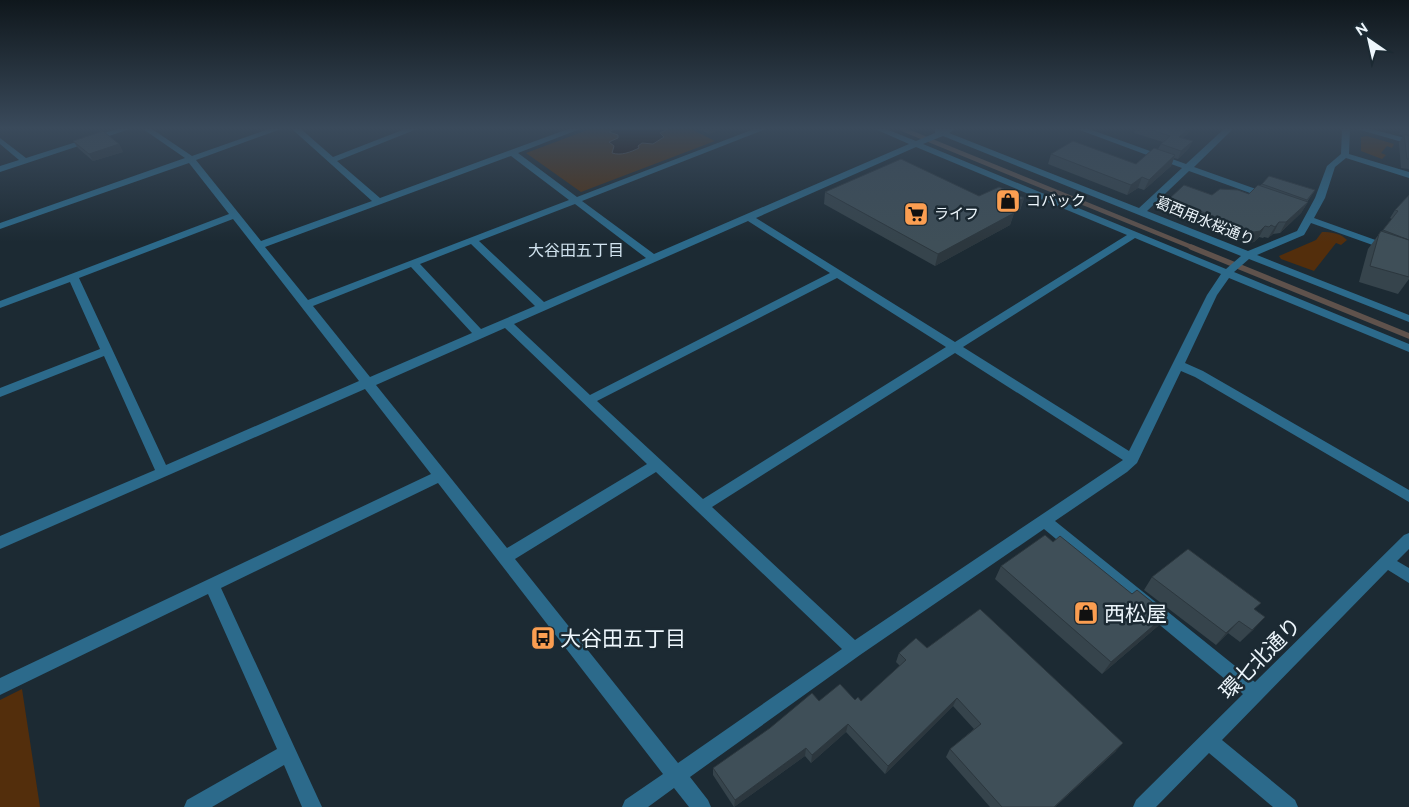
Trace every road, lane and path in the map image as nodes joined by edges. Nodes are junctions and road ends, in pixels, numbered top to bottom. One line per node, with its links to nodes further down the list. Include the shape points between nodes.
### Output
1 (169, 167): 23 (street)
2 (197, 167): 21 (street)
3 (339, 167): 18 (street)
4 (475, 167): 18 (street)
5 (531, 167): 16 (street)
6 (663, 167): 16 (street)
7 (866, 167): 22 (street)
8 (990, 167): 15 (street)
9 (1004, 167): 15 (street, 葛西用水桜通り)
10 (1185, 167): 13 (street)
11 (1331, 167): 20 (street, via 1320,198)
12 (1382, 167): 14 (street)
13 (1189, 168): 17 (street); 19 (street)
14 (1409, 175)
15 (1023, 177): 19 (street, 葛西用水桜通り); 24 (street)
16 (576, 200): 25 (street); 29 (street)
17 (1277, 200)
18 (379, 202): 26 (street)
19 (1140, 212): 27 (street, 葛西用水桜通り)
20 (1308, 214): 27 (street, via 1301,233); 28 (street)
21 (234, 215): 26 (street); 33 (street)
22 (748, 217): 29 (street); 32 (street)
23 (0, 226)
24 (1133, 235): 31 (street); 40 (street)
25 (472, 240): 30 (street); 36 (street)
26 (258, 246): 35 (street)
27 (1248, 255): 31 (street); 37 (street, 葛西用水桜通り)
28 (1409, 255)
29 (654, 259): 36 (street)
30 (413, 263): 35 (street); 39 (street)
31 (1233, 268): 41 (street); 43 (street, via 1212,295)
32 (836, 274): 40 (street); 46 (street)
33 (72, 277): 34 (street); 42 (street)
34 (0, 305)
35 (304, 305): 44 (street)
36 (544, 307): 38 (street)
37 (1409, 319)
38 (506, 323): 39 (street); 46 (street)
39 (480, 334): 44 (street)
40 (954, 348): 47 (street); 52 (street)
41 (1409, 348)
42 (106, 351): 45 (street); 49 (street)
43 (1178, 365): 47 (street); 51 (street, via 1199,374)
44 (367, 384): 49 (street); 50 (street)
45 (0, 393)
46 (588, 401): 48 (street)
47 (1132, 459): 53 (street)
48 (656, 465): 52 (street); 56 (street)
49 (163, 472): 55 (street)
50 (441, 475): 56 (street); 59 (street)
51 (1409, 497)
52 (701, 507): 60 (street)
53 (1044, 521): 60 (street); 62 (street)
54 (1409, 539): 57 (street, 環七北通り)
55 (0, 543)
56 (505, 557): 65 (street)
57 (1387, 562): 58 (street); 62 (street, 環七北通り)
58 (1409, 576)
59 (212, 585): 61 (street); 64 (street)
60 (854, 650): 65 (street)
61 (0, 687)
62 (1256, 694): 63 (street, 環七北通り)
63 (1209, 740): 70 (street, 環七北通り); 71 (street)
64 (287, 753): 66 (street); 67 (street)
65 (676, 776): 68 (street); 69 (street)
66 (194, 807)
67 (312, 807)
68 (632, 807)
69 (700, 807)
70 (1143, 807)
71 (1288, 807)

